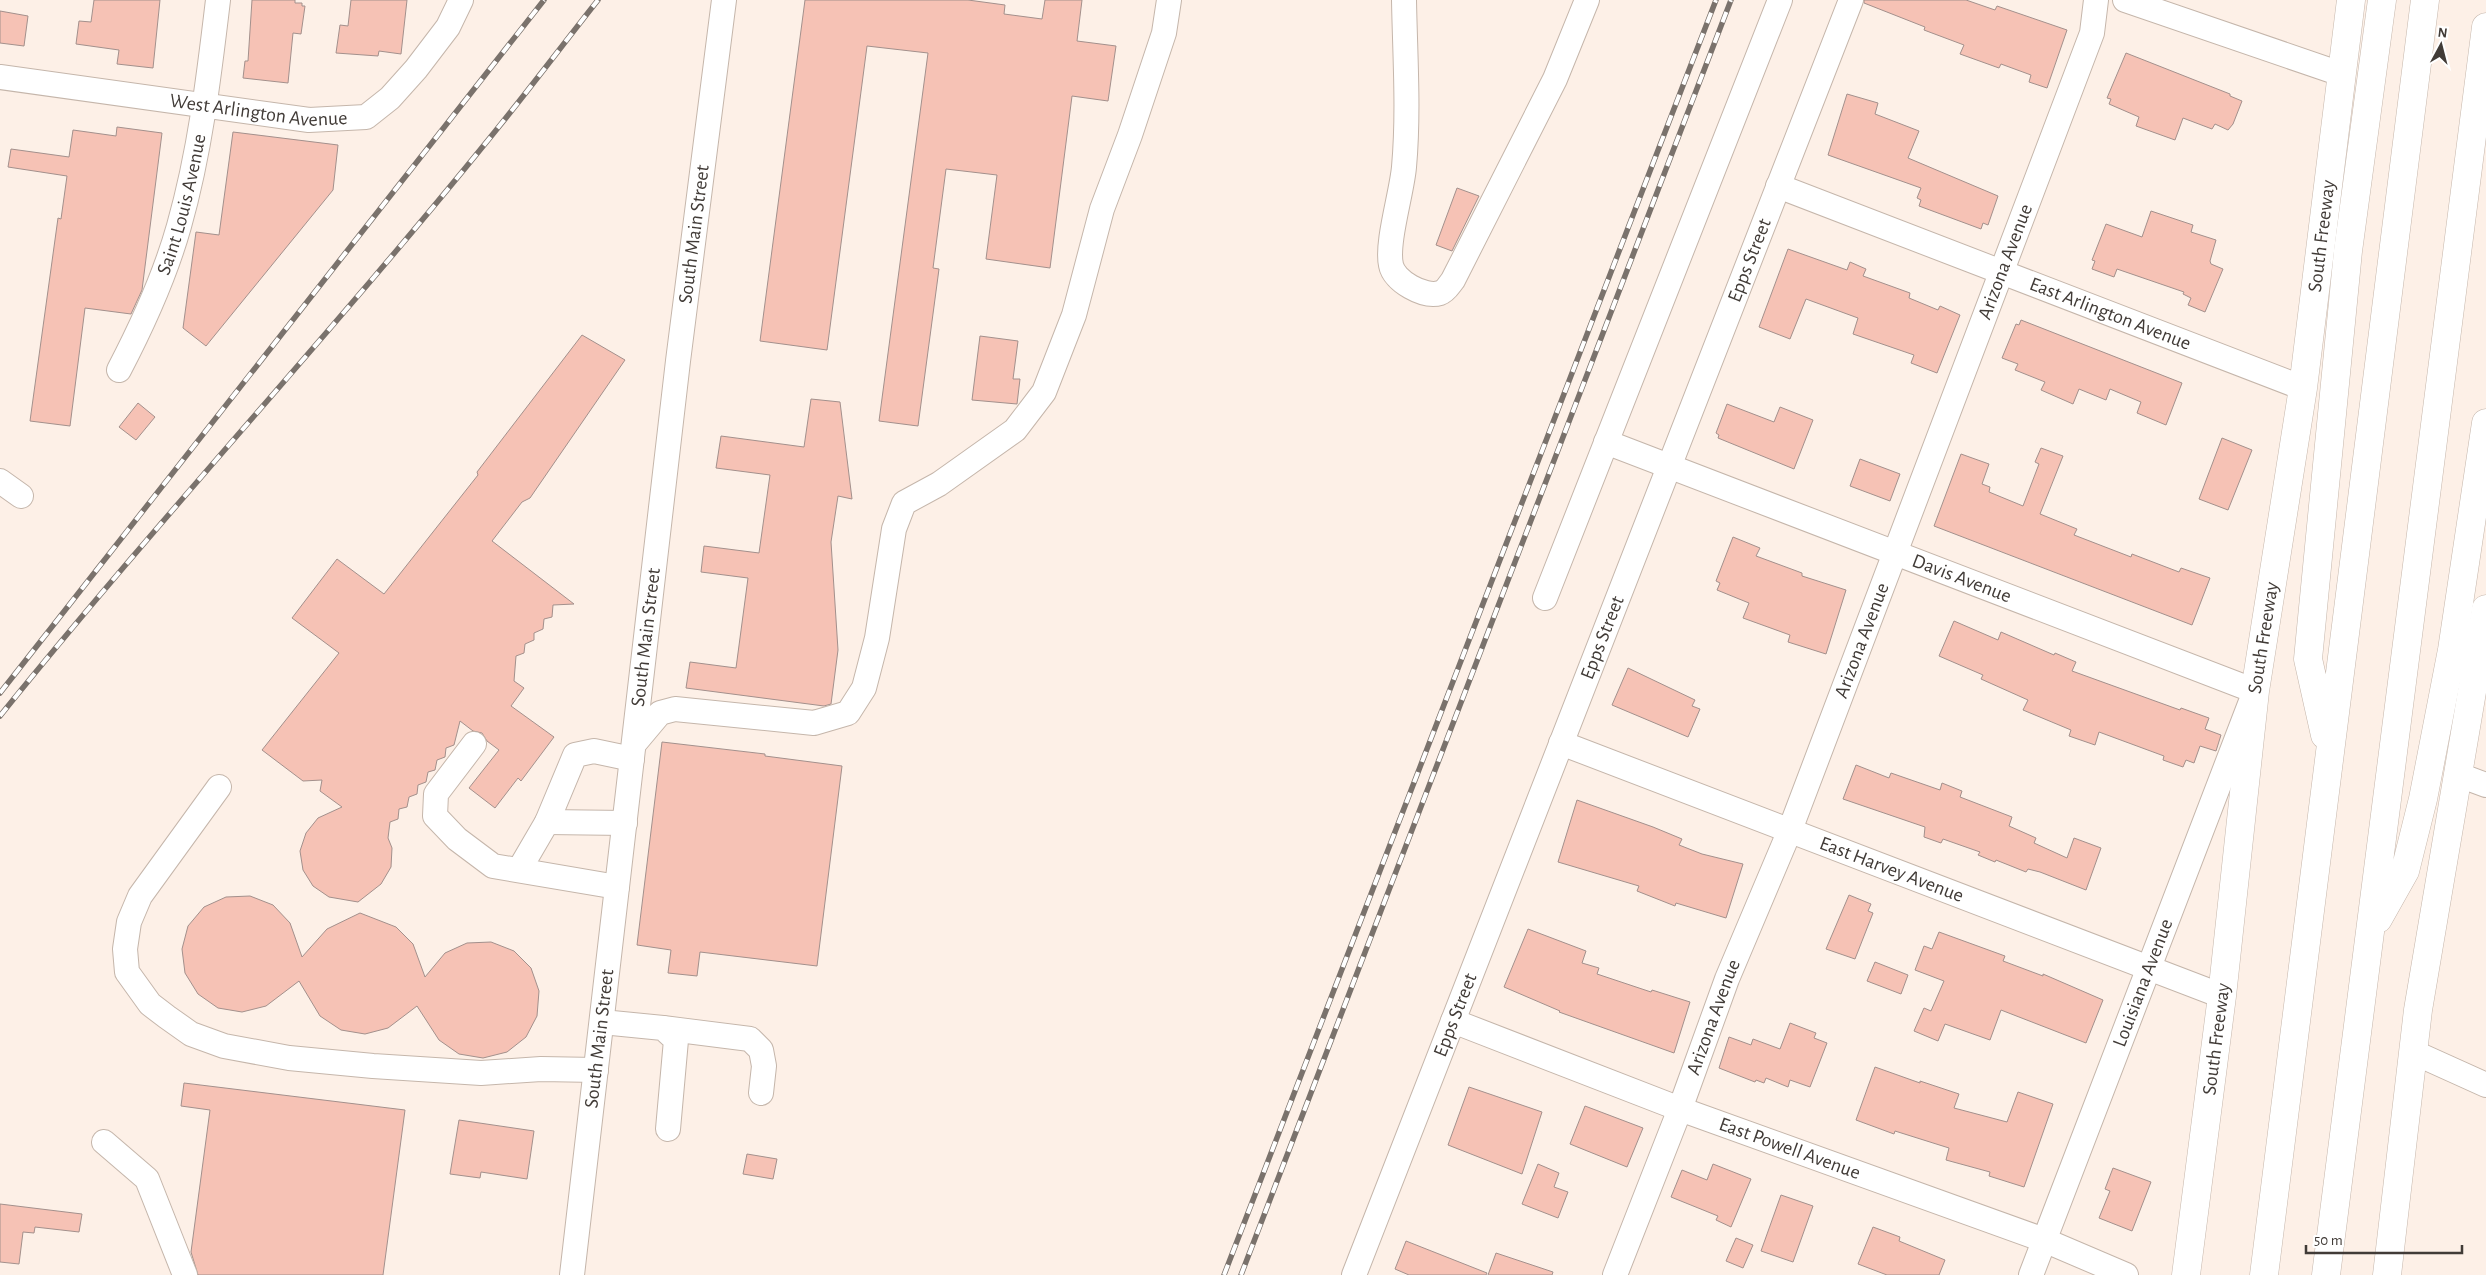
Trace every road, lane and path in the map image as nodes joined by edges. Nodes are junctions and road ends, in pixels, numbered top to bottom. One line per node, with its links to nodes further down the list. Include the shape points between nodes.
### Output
1 (218, 0): 17 (street, Saint Louis Avenue)
2 (461, 0): 17 (street, West Arlington Avenue, via 448,27 416,69 390,98 366,117 309,120)
3 (724, 0): 33 (street, South Main Street)
4 (1169, 0): 33 (street, via 1164,33 1102,209 1074,315 1044,392 1015,430 939,484 904,503 894,529 877,638 864,688 848,713 814,722 675,709 660,713)
5 (1404, 0): 6 (street, via 1407,131 1403,180 1390,250 1391,265 1395,275 1405,283 1418,290 1439,294 1453,280 1555,80)
6 (1587, 0)
7 (1780, 0): 23 (street)
8 (1851, 0): 18 (street, Epps Street)
9 (2096, 0): 19 (street, Arizona Avenue, via 2092,33)
10 (2125, 0): 15 (street)
11 (2351, 0): 15 (main road, South Freeway)
12 (2382, 0): 34 (main road, via 2348,251 2308,659)
13 (2425, 0): 34 (main road)
14 (2486, 27): 43 (main road)
15 (2341, 74): 21 (main road, South Freeway)
16 (0, 77): 17 (street, West Arlington Avenue)
17 (205, 104): 20 (street, Saint Louis Avenue, via 179,225 142,326)
18 (1778, 186): 19 (street, East Arlington Avenue); 24 (street, Epps Street)
19 (2000, 272): 21 (street, East Arlington Avenue); 27 (street, Arizona Avenue)
20 (120, 370)
21 (2303, 388): 30 (main road, South Freeway)
22 (2486, 423): 43 (main road, via 2452,650 2423,799 2405,871)
23 (1606, 442): 24 (street, Davis Avenue); 28 (street)
24 (1669, 465): 27 (street, Davis Avenue); 31 (street, Epps Street)
25 (0, 481): 26 (street)
26 (21, 496)
27 (1894, 552): 30 (street, Davis Avenue); 40 (street, Arizona Avenue)
28 (1545, 598)
29 (2486, 609): 35 (main road)
30 (2255, 690): 44 (street, Louisiana Avenue); 45 (main road, South Freeway)
31 (1561, 742): 40 (street, East Harvey Avenue); 46 (street, Epps Street)
32 (474, 744): 41 (street, via 436,794 435,816 457,839 493,866)
33 (633, 752): 38 (street, via 594,751 574,755); 39 (street, South Main Street)
34 (2329, 756): 64 (main road)
35 (2459, 776): 36 (street); 49 (main road)
36 (2486, 785)
37 (220, 787): 50 (street, via 140,896 129,922 125,949 128,972 150,1004 167,1017 191,1034 224,1046 289,1058 481,1073)
38 (547, 822): 39 (street); 41 (street)
39 (625, 823): 42 (street, South Main Street)
40 (1790, 830): 44 (street, East Harvey Avenue); 53 (street, Arizona Avenue, via 1727,979)
41 (519, 870): 42 (street)
42 (618, 887): 47 (street, South Main Street)
43 (2371, 931): 65 (main road)
44 (2148, 968): 45 (street, East Harvey Avenue); 56 (street, Louisiana Avenue)
45 (2222, 996): 63 (main road, South Freeway)
46 (1453, 1021): 53 (street, East Powell Avenue); 59 (street, Epps Street)
47 (602, 1022): 48 (street); 50 (street, South Main Street)
48 (663, 1028): 52 (street, via 750,1039 761,1050 763,1058); 54 (street, via 676,1040)
49 (2413, 1052): 51 (street); 66 (main road)
50 (596, 1070): 58 (street, South Main Street)
51 (2486, 1085)
52 (761, 1092)
53 (1680, 1109): 56 (street, East Powell Avenue); 60 (street, Arizona Avenue)
54 (668, 1129)
55 (104, 1142): 57 (street, via 147,1180)
56 (2044, 1240): 61 (street, Louisiana Avenue); 62 (street, East Powell Avenue)
57 (185, 1275)
58 (572, 1275)
59 (1354, 1275)
60 (1615, 1275)
61 (2031, 1275)
62 (2126, 1275)
63 (2186, 1275)
64 (2264, 1275)
65 (2326, 1275)
66 (2387, 1275)

